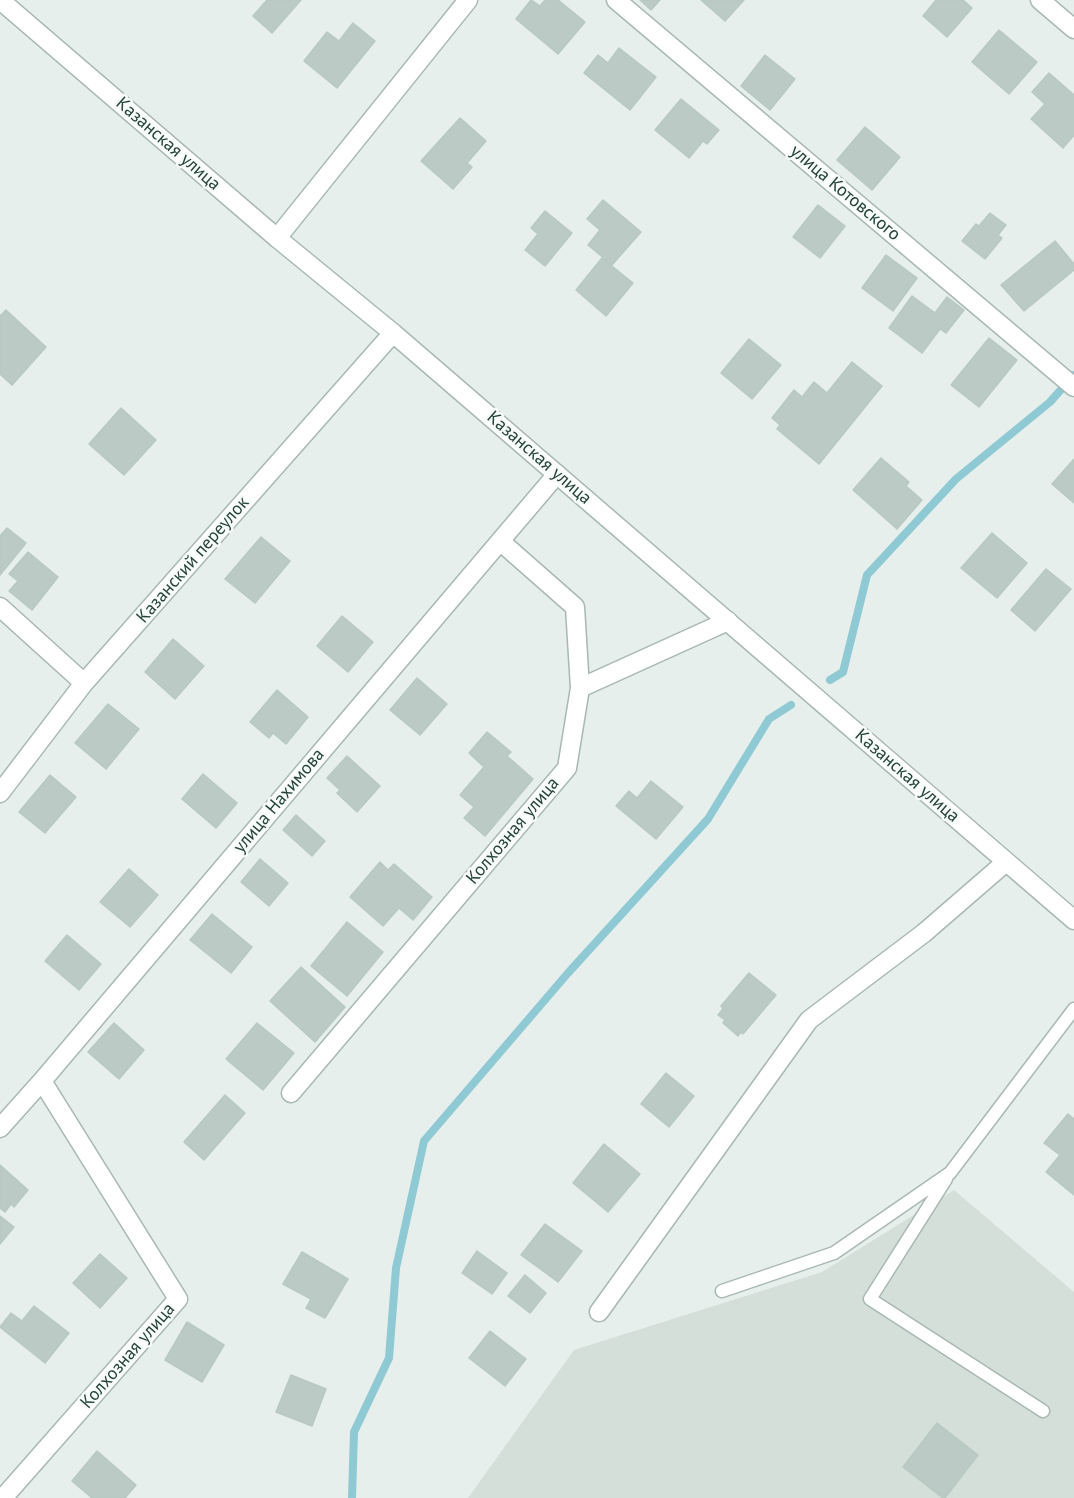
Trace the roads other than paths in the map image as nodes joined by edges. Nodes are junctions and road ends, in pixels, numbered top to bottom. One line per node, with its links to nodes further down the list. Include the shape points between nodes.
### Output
1 (0, 0): 6 (street, Казанская улица)
2 (468, 0): 6 (street)
3 (616, 0): 8 (street, улица Котовского)
4 (1040, 0): 5 (street)
5 (1074, 29)
6 (278, 238): 7 (street, Казанская улица)
7 (393, 333): 9 (street, Казанская улица); 13 (street, Казанский переулок)
8 (1069, 382)
9 (557, 474): 10 (street, улица Нахимова); 12 (street, Казанская улица)
10 (500, 541): 14 (street, Колхозная улица, via 574,607); 19 (street, улица Нахимова)
11 (0, 607): 13 (street)
12 (728, 621): 14 (street); 16 (street, Казанская улица)
13 (84, 683): 15 (street, Казанский переулок)
14 (580, 688): 20 (street, Колхозная улица, via 567,768)
15 (0, 793)
16 (1006, 862): 17 (street, Казанская улица); 24 (street, via 924,933 809,1020)
17 (1074, 920)
18 (1074, 1009): 22 (lane)
19 (42, 1081): 21 (street, улица Нахимова); 26 (street, Колхозная улица, via 178,1299)
20 (291, 1093)
21 (0, 1128)
22 (950, 1173): 23 (lane, via 834,1253); 25 (lane, via 870,1299)
23 (722, 1291)
24 (599, 1312)
25 (1043, 1411)
26 (3, 1498)

